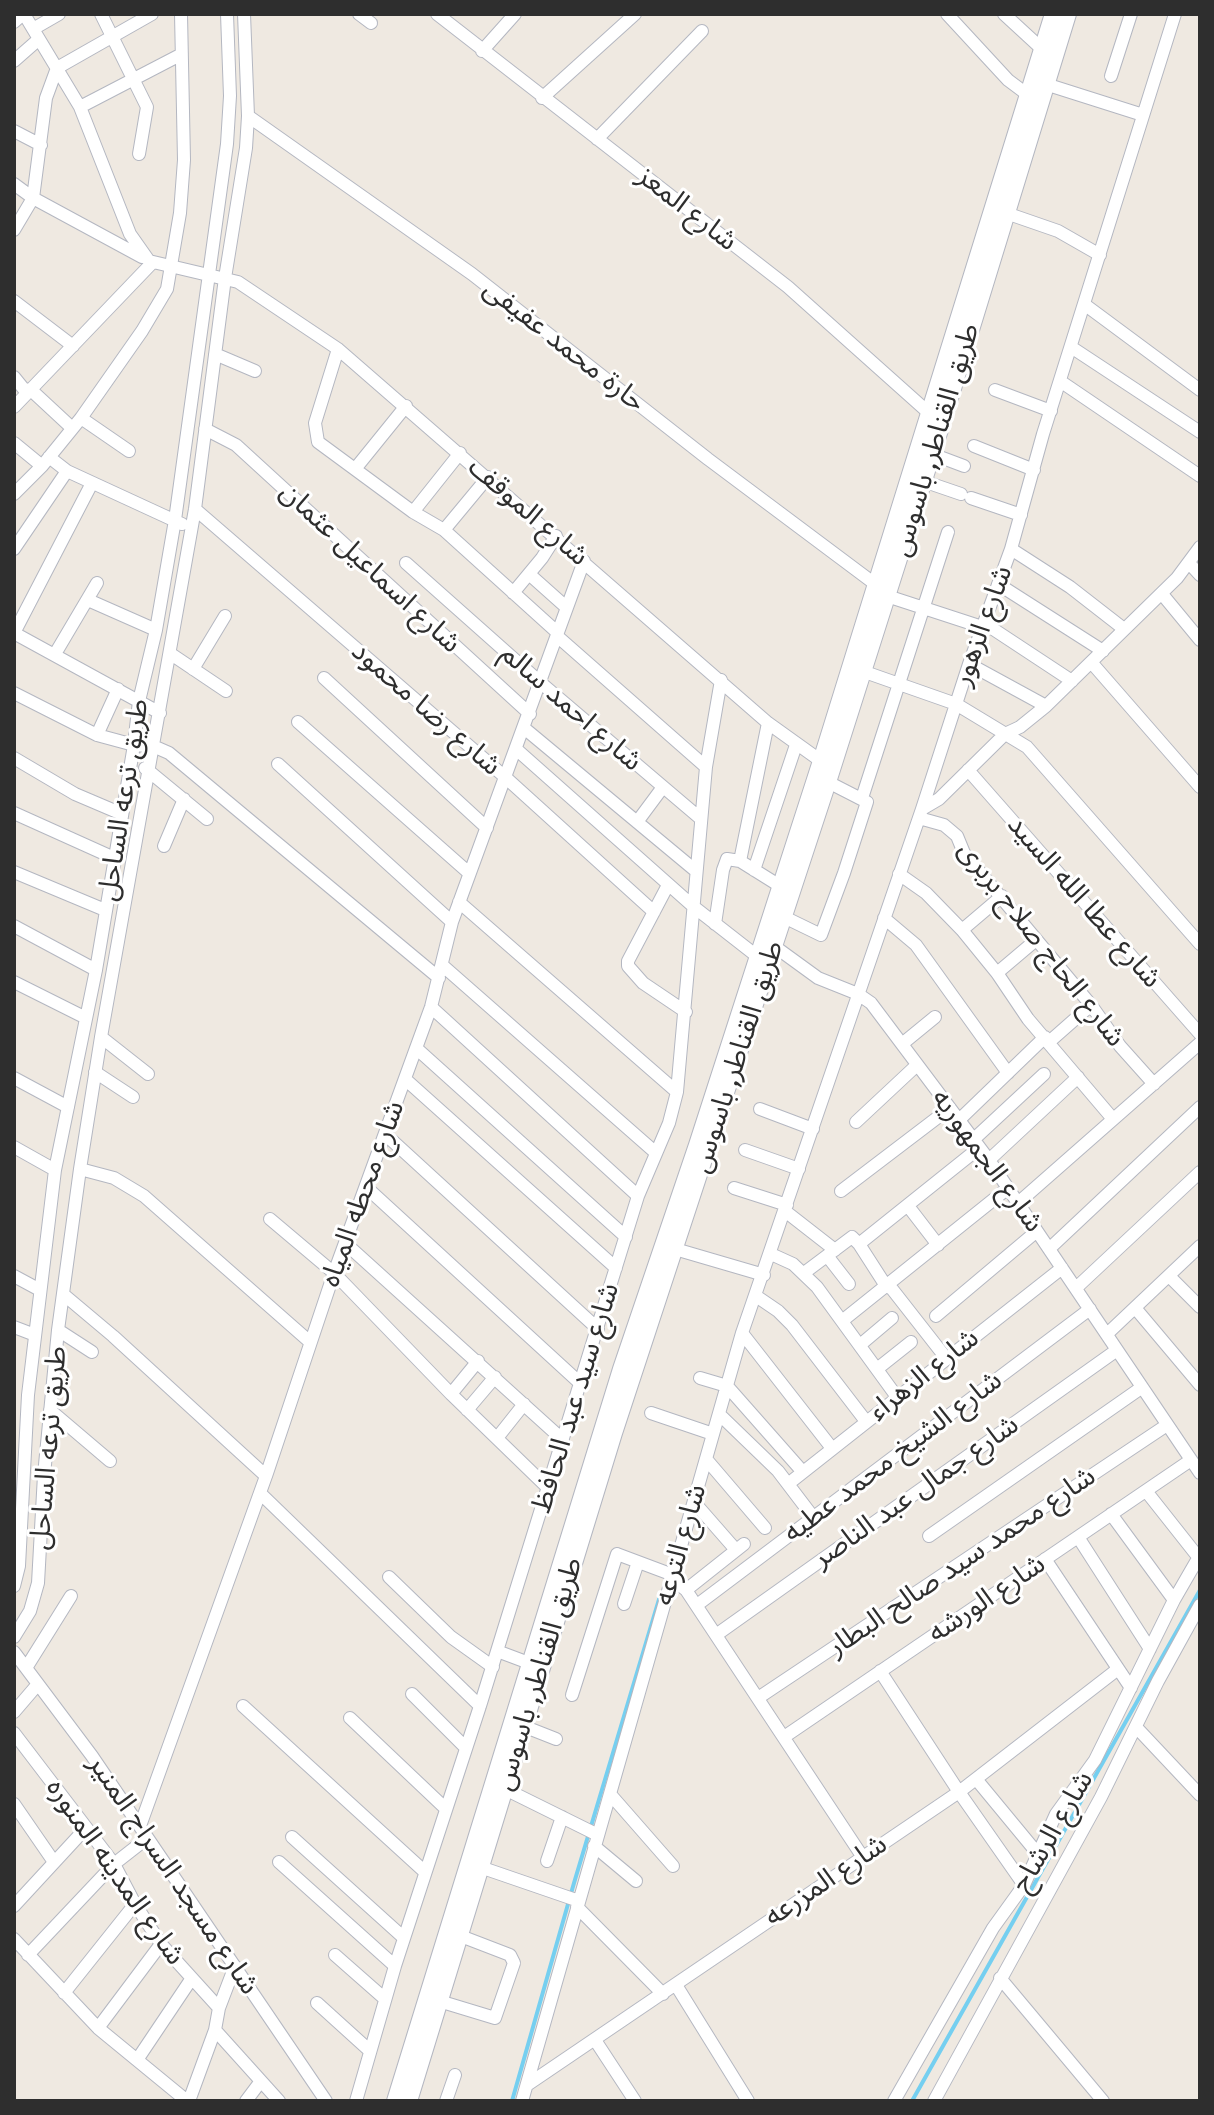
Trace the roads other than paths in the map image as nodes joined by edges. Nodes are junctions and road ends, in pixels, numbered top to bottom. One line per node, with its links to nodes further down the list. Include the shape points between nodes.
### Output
1 (24, 14): 18 (street); 21 (street)
2 (59, 14): 21 (street)
3 (101, 14): 22 (street)
4 (152, 14): 22 (street)
5 (181, 14): 25 (street)
6 (227, 14): 46 (street, طريق ترعه الساحل, via 229,131)
7 (244, 14): 34 (street, طريق ترعه الساحل)
8 (359, 14): 19 (street)
9 (437, 14): 24 (street, شارع المعز)
10 (515, 14): 24 (street)
11 (635, 14): 31 (street)
12 (947, 14): 30 (street, via 1008,80)
13 (1004, 14): 23 (street)
14 (1053, 14): 23 (main road, طريق القناطر, باسوس)
15 (1068, 14): 30 (main road, طريق القناطر, باسوس)
16 (1131, 14): 28 (street)
17 (1175, 14): 33 (street, شارع الزهور)
18 (14, 22)
19 (371, 23)
20 (702, 31): 36 (street)
21 (36, 34): 26 (street); 27 (street)
22 (113, 38): 27 (street); 29 (street)
23 (1042, 49): 30 (main road, طريق القناطر, باسوس)
24 (482, 51): 31 (street, شارع المعز)
25 (182, 54): 29 (street); 45 (street, via 184,160)
26 (14, 61)
27 (57, 68): 32 (street); 37 (street, via 46,98)
28 (1111, 76)
29 (134, 79): 32 (street); 38 (street, via 148,112)
30 (1035, 86): 33 (street); 41 (main road, طريق القناطر, باسوس); 63 (main road, طريق القناطر, باسوس)
31 (542, 98): 36 (street, شارع المعز)
32 (80, 107): 44 (street, via 130,234)
33 (1143, 115): 43 (street, شارع الزهور)
34 (248, 116): 47 (street, طريق ترعه الساحل); 100 (street, حارة محمد عفيفى, via 472,274)
35 (14, 131): 37 (street)
36 (597, 139): 63 (street, شارع المعز, via 788,287)
37 (41, 145): 40 (street)
38 (139, 154)
39 (14, 184): 40 (street)
40 (33, 198): 42 (street); 44 (street)
41 (1006, 213): 43 (street, via 1058,231); 71 (main road, طريق القناطر, باسوس)
42 (14, 230)
43 (1100, 255): 49 (street, شارع الزهور)
44 (150, 261): 45 (street, شارع الموقف); 50 (street)
45 (173, 265): 46 (street, شارع الموقف); 64 (street, via 167,289 142,331)
46 (207, 273): 47 (street, شارع الموقف); 85 (street, طريق ترعه الساحل)
47 (225, 278): 52 (street, شارع الموقف, via 247,286); 53 (street, طريق ترعه الساحل)
48 (14, 301): 50 (street)
49 (1084, 304): 51 (street, شارع الزهور); 58 (street)
50 (73, 346): 59 (street)
51 (1071, 347): 56 (street, شارع الزهور); 66 (street)
52 (338, 349): 60 (street, شارع الموقف); 74 (street, via 315,423 316,436)
53 (215, 354): 54 (street); 65 (street, طريق ترعه الساحل)
54 (255, 371)
55 (14, 377): 59 (street)
56 (1060, 381): 62 (street, شارع الزهور); 77 (street)
57 (995, 390): 62 (street)
58 (1200, 390)
59 (28, 391): 61 (street); 64 (street)
60 (406, 406): 70 (street, شارع الموقف); 74 (street)
61 (14, 407)
62 (1051, 411): 75 (street, شارع الزهور)
63 (929, 413): 100 (main road, طريق القناطر, باسوس)
64 (77, 423): 69 (street); 72 (street)
65 (205, 429): 82 (street, طريق ترعه الساحل); 132 (street, شارع اسماعيل عثمان, via 236,445)
66 (1200, 432)
67 (14, 443): 72 (street)
68 (974, 446): 75 (street)
69 (129, 451)
70 (460, 453): 78 (street, شارع الموقف); 83 (street)
71 (932, 454): 73 (street); 79 (main road, طريق القناطر, باسوس)
72 (46, 462): 76 (street); 81 (street)
73 (964, 466)
74 (355, 469): 83 (street)
75 (1034, 470): 84 (street, شارع الزهور)
76 (67, 471): 80 (street); 91 (street)
77 (1200, 476)
78 (488, 477): 87 (street); 89 (street, شارع الموقف)
79 (923, 481): 84 (street); 100 (main road, طريق القناطر, باسوس)
80 (92, 483): 85 (street); 110 (street)
81 (14, 494)
82 (195, 509): 86 (street, طريق ترعه الساحل); 149 (street, شارع رضا محمود)
83 (413, 512): 87 (street)
84 (1021, 515): 92 (street, شارع الزهور)
85 (175, 520): 86 (street); 109 (street, طريق ترعه الساحل)
86 (192, 528): 115 (street, طريق ترعه الساحل)
87 (444, 530): 101 (street)
88 (948, 532): 105 (street)
89 (556, 536): 93 (street, شارع الموقف); 96 (street)
90 (1200, 547): 95 (street)
91 (14, 549)
92 (1011, 549): 99 (street, شارع الزهور); 108 (street)
93 (584, 561): 104 (street, شارع محطه المياه); 121 (street, شارع الموقف)
94 (406, 563): 123 (street, شارع احمد سالم)
95 (1189, 563): 97 (street); 102 (street)
96 (529, 574): 101 (street); 104 (street)
97 (1200, 575)
98 (97, 583): 103 (street)
99 (998, 584): 107 (street, شارع الزهور); 113 (street)
100 (881, 590): 105 (street); 119 (main road, طريق القناطر, باسوس); 143 (main road, طريق القناطر, باسوس)
101 (513, 593): 111 (street)
102 (1162, 594): 108 (street); 112 (street)
103 (88, 600): 109 (street); 114 (street)
104 (566, 607): 111 (street, شارع محطه المياه)
105 (924, 607): 107 (street); 124 (street)
106 (225, 616): 118 (street)
107 (983, 625): 117 (street, شارع الزهور); 122 (street)
108 (1124, 629): 113 (street)
109 (156, 630): 128 (street, طريق ترعه الساحل)
110 (14, 633): 114 (street)
111 (557, 634): 123 (street, شارع محطه المياه); 146 (street)
112 (1200, 640)
113 (1103, 651): 116 (street)
114 (55, 654): 125 (street)
115 (171, 654): 118 (street); 131 (street, طريق ترعه الساحل)
116 (1091, 662): 122 (street); 152 (street)
117 (969, 664): 129 (street, شارع الزهور); 130 (street)
118 (193, 669): 126 (street)
119 (862, 671): 124 (street); 150 (main road, طريق القناطر, باسوس)
120 (324, 678): 161 (street)
121 (721, 680): 134 (street, شارع الموقف); 146 (street, شارع سيد عبد الحافظ)
122 (1072, 681): 130 (street)
123 (541, 683): 132 (street, شارع محطه المياه); 151 (street, شارع احمد سالم)
124 (898, 685): 129 (street); 153 (street)
125 (118, 689): 128 (street); 137 (street)
126 (226, 691)
127 (14, 693): 137 (street)
128 (139, 701): 131 (street); 138 (street, طريق ترعه الساحل)
129 (956, 704): 136 (street); 157 (street, شارع الزهور)
130 (1046, 706): 136 (street)
131 (160, 713): 140 (street, طريق ترعه الساحل)
132 (530, 714): 135 (street, شارع محطه المياه)
133 (298, 722): 168 (street)
134 (768, 723): 139 (street, شارع الموقف); 164 (street)
135 (524, 728): 141 (street, شارع محطه المياه); 160 (street)
136 (1005, 734): 148 (street); 184 (street, via 1033,752)
137 (97, 735): 138 (street)
138 (134, 745): 140 (street); 145 (street, طريق ترعه الساحل)
139 (796, 745): 143 (street, شارع الموقف); 165 (street)
140 (153, 746): 147 (street, طريق ترعه الساحل); 188 (street, via 182,762)
141 (516, 749): 149 (street, شارع محطه المياه); 170 (street)
142 (14, 758): 156 (street)
143 (821, 761): 171 (main road, طريق القناطر, باسوس)
144 (278, 764): 179 (street)
145 (130, 765): 147 (street); 156 (street, طريق ترعه الساحل)
146 (706, 767): 159 (street, شارع سيد عبد الحافظ)
147 (149, 768): 154 (street); 198 (street, طريق ترعه الساحل)
148 (968, 770): 157 (street); 197 (street, شارع عطا الله السيد)
149 (505, 777): 161 (street, شارع محطه المياه); 176 (street, شارع رضا محمود)
150 (828, 782): 153 (street); 177 (main road, طريق القناطر, باسوس)
151 (663, 787): 159 (street, شارع احمد سالم); 160 (street)
152 (1200, 787)
153 (862, 798): 177 (street, via 867,802 822,935)
154 (184, 799): 158 (street); 162 (street)
155 (14, 813): 163 (street)
156 (122, 814): 163 (street, طريق ترعه الساحل)
157 (921, 814): 169 (street, شارع الزهور); 172 (street, شارع الحاج صلاح بربرى, via 957,836 964,853)
158 (207, 819)
159 (701, 819): 166 (street, شارع سيد عبد الحافظ)
160 (637, 822): 166 (street)
161 (487, 828): 168 (street, شارع محطه المياه)
162 (164, 846)
163 (114, 858): 175 (street, طريق ترعه الساحل)
164 (740, 861): 165 (street); 180 (street, via 724,864)
165 (754, 870): 171 (street)
166 (696, 871): 174 (street, شارع سيد عبد الحافظ)
167 (14, 872): 175 (street)
168 (469, 873): 173 (street, شارع محطه المياه)
169 (899, 874): 178 (street, شارع الزهور); 182 (street)
170 (668, 885): 174 (street); 176 (street)
171 (780, 886): 186 (main road, طريق القناطر, باسوس)
172 (1002, 896): 182 (street); 183 (street, شارع الحاج صلاح بربرى)
173 (459, 902): 179 (street, شارع محطه المياه); 212 (street)
174 (694, 907): 180 (street); 194 (street, شارع سيد عبد الحافظ)
175 (105, 910): 187 (street, طريق ترعه الساحل)
176 (654, 912): 194 (street, via 628,966)
177 (784, 917): 185 (main road, طريق القناطر, باسوس)
178 (884, 918): 191 (street, شارع الزهور); 205 (street, via 916,945)
179 (452, 922): 188 (street, شارع محطه المياه)
180 (715, 924): 186 (street)
181 (14, 926): 187 (street)
182 (962, 930): 189 (street)
183 (1036, 940): 189 (street); 192 (street, شارع الحاج صلاح بربرى)
184 (1200, 944)
185 (774, 946): 191 (street, via 818,978); 247 (main road, طريق القناطر, باسوس)
186 (758, 957): 339 (main road, طريق القناطر, باسوس)
187 (96, 970): 196 (street, طريق ترعه الساحل)
188 (440, 972): 193 (street, شارع محطه المياه); 226 (street)
189 (997, 973): 199 (street)
190 (14, 982): 196 (street)
191 (858, 994): 201 (street, شارع الجمهوريه); 221 (street, شارع الترعه)
192 (1091, 1005): 199 (street); 211 (street, شارع الحاج صلاح بربرى)
193 (431, 1007): 202 (street, شارع محطه المياه); 236 (street)
194 (686, 1012): 212 (street, شارع سيد عبد الحافظ)
195 (935, 1017): 201 (street)
196 (86, 1018): 214 (street, طريق ترعه الساحل)
197 (1200, 1034)
198 (101, 1037): 204 (street, طريق ترعه الساحل); 206 (street)
199 (1047, 1040): 205 (street); 208 (street)
200 (1200, 1043): 211 (street)
201 (902, 1044): 203 (street, شارع الجمهوريه)
202 (416, 1048): 210 (street, شارع محطه المياه); 242 (street)
203 (917, 1065): 216 (street, شارع الجمهوريه); 220 (street)
204 (95, 1072): 213 (street); 228 (street, طريق ترعه الساحل)
205 (1008, 1073): 219 (street)
206 (148, 1074)
207 (1044, 1074): 223 (street)
208 (1078, 1077): 218 (street); 227 (street)
209 (14, 1078): 214 (street)
210 (405, 1079): 222 (street, شارع محطه المياه); 251 (street)
211 (1154, 1084): 218 (street)
212 (677, 1092): 226 (street, شارع سيد عبد الحافظ)
213 (133, 1097)
214 (68, 1107): 230 (street, طريق ترعه الساحل)
215 (1200, 1107): 248 (street)
216 (950, 1108): 219 (street, شارع الجمهوريه); 235 (street)
217 (760, 1109): 221 (street)
218 (1113, 1119): 237 (street)
219 (959, 1120): 223 (street, شارع الجمهوريه)
220 (856, 1122)
221 (813, 1129): 229 (street, شارع الترعه)
222 (386, 1135): 232 (street, شارع محطه المياه); 271 (street)
223 (976, 1144): 227 (street, شارع الجمهوريه); 238 (street)
224 (14, 1147): 230 (street)
225 (745, 1150): 229 (street)
226 (656, 1153): 236 (street, شارع سيد عبد الحافظ)
227 (989, 1160): 234 (street, شارع الجمهوريه)
228 (80, 1169): 262 (street, طريق ترعه الساحل); 276 (street, via 114,1178 144,1196)
229 (799, 1169): 239 (street, شارع الترعه)
230 (55, 1170): 261 (street, طريق ترعه الساحل)
231 (1200, 1172): 260 (street)
232 (366, 1187): 243 (street, شارع محطه المياه); 286 (street)
233 (734, 1188): 239 (street)
234 (1008, 1188): 237 (street, شارع الجمهوريه); 245 (street)
235 (841, 1191)
236 (638, 1196): 242 (street, شارع سيد عبد الحافظ)
237 (1018, 1203): 241 (street, شارع الجمهوريه)
238 (908, 1206): 244 (street); 245 (street)
239 (786, 1208): 249 (street); 250 (street, شارع الترعه)
240 (270, 1219): 253 (street)
241 (1037, 1231): 248 (street, شارع الجمهوريه); 267 (street)
242 (626, 1237): 251 (street, شارع سيد عبد الحافظ)
243 (345, 1243): 253 (street, شارع محطه المياه); 282 (street)
244 (859, 1244): 249 (street, via 852,1237); 259 (street)
245 (938, 1245): 259 (street)
246 (1200, 1246): 257 (street)
247 (675, 1249): 255 (street); 353 (main road, طريق القناطر, باسوس)
248 (1049, 1249): 252 (street, شارع الجمهوريه)
249 (832, 1253): 254 (street); 258 (street)
250 (771, 1254): 254 (street); 255 (street, شارع الترعه)
251 (616, 1268): 271 (street, شارع سيد عبد الحافظ)
252 (1062, 1268): 260 (street, شارع الجمهوريه); 281 (street, شارع الزهراء)
253 (334, 1273): 276 (street, شارع محطه المياه); 290 (street)
254 (804, 1273): 269 (street)
255 (764, 1275): 263 (street, شارع الترعه)
256 (14, 1276): 261 (street)
257 (1169, 1276): 264 (street); 266 (street)
258 (849, 1284)
259 (886, 1286): 269 (street); 281 (street)
260 (1076, 1288): 265 (street, شارع الجمهوريه)
261 (40, 1290): 275 (street, طريق ترعه الساحل)
262 (63, 1294): 272 (street, طريق ترعه الساحل); 310 (street)
263 (756, 1296): 273 (street, شارع الترعه); 297 (street, via 792,1325)
264 (1200, 1307)
265 (1090, 1309): 274 (street, شارع الجمهوريه); 317 (street, شارع الشيخ محمد عطيه)
266 (1136, 1309): 274 (street); 287 (street)
267 (936, 1316)
268 (892, 1318): 278 (street)
269 (842, 1321): 278 (street)
270 (14, 1327): 275 (street)
271 (598, 1329): 286 (street, شارع سيد عبد الحافظ)
272 (58, 1330): 280 (street); 293 (street, طريق ترعه الساحل)
273 (742, 1333): 288 (street, شارع الترعه); 304 (street)
274 (1107, 1334): 279 (street, شارع الجمهوريه)
275 (35, 1335): 303 (street, طريق ترعه الساحل)
276 (310, 1342): 310 (street, شارع محطه المياه)
277 (911, 1342): 283 (street)
278 (860, 1345): 283 (street)
279 (1117, 1350): 289 (street, شارع الجمهوريه); 334 (street, شارع جمال عبد الناصر)
280 (92, 1352)
281 (946, 1358): 291 (street, شارع الزهراء)
282 (478, 1361): 284 (street); 290 (street)
283 (877, 1369): 291 (street)
284 (495, 1377): 292 (street); 294 (street)
285 (700, 1378): 288 (street)
286 (581, 1384): 302 (street, شارع سيد عبد الحافظ)
287 (1200, 1385)
288 (727, 1386): 296 (street, شارع الترعه); 308 (street)
289 (1141, 1388): 298 (street, شارع الجمهوريه); 319 (street)
290 (451, 1394): 294 (street)
291 (897, 1397): 297 (street, شارع الزهراء)
292 (524, 1404): 301 (street); 302 (street)
293 (50, 1410): 307 (street); 335 (street, طريق ترعه الساحل, via 38,1583 30,1611)
294 (467, 1410): 301 (street)
295 (651, 1413): 300 (street)
296 (719, 1414): 300 (street, شارع الترعه); 311 (street)
297 (865, 1420): 304 (street, شارع الزهراء)
298 (1167, 1425): 306 (street, شارع الجمهوريه); 348 (street, شارع محمد سيد صالح البطار)
299 (14, 1434): 303 (street)
300 (713, 1434): 305 (street, شارع الترعه)
301 (497, 1438): 312 (street)
302 (563, 1440): 312 (street, شارع سيد عبد الحافظ)
303 (27, 1442): 324 (street, طريق ترعه الساحل)
304 (831, 1447): 308 (street, شارع الزهراء)
305 (706, 1459): 315 (street, شارع الترعه); 318 (street)
306 (1191, 1460): 309 (street, شارع الجمهوريه); 313 (street, شارع الورشه)
307 (110, 1461)
308 (802, 1471): 311 (street, شارع الزهراء)
309 (1200, 1473)
310 (266, 1476): 314 (street, شارع محطه المياه)
311 (788, 1484): 317 (street)
312 (547, 1487): 337 (street, شارع سيد عبد الحافظ)
313 (1146, 1491): 316 (street, شارع الورشه); 321 (street)
314 (260, 1493): 350 (street); 367 (street, شارع محطه المياه)
315 (694, 1502): 326 (street, شارع الترعه); 328 (street, via 740,1547)
316 (1111, 1514): 320 (street, شارع الورشه); 330 (street)
317 (813, 1517): 332 (street, شارع الشيخ محمد عطيه)
318 (765, 1528)
319 (929, 1536)
320 (1078, 1537): 322 (street, شارع الورشه); 336 (street)
321 (1199, 1557): 330 (street, شارع الرشاح)
322 (1045, 1559): 342 (street); 343 (street, شارع الورشه)
323 (638, 1562): 326 (street); 331 (street); 347 (street, via 617,1554)
324 (16, 1565): 327 (street, طريق ترعه الساحل)
325 (389, 1577): 340 (street, via 451,1637)
326 (672, 1577): 328 (street); 362 (street, شارع الترعه)
327 (14, 1586)
328 (686, 1590): 332 (street)
329 (71, 1596): 341 (street)
330 (1174, 1600): 336 (street, شارع الرشاح)
331 (624, 1604)
332 (697, 1605): 334 (street)
333 (1200, 1605): 354 (street, شارع الرشاح)
334 (716, 1635): 348 (street)
335 (14, 1637)
336 (1150, 1649): 345 (street, شارع الرشاح)
337 (497, 1651): 339 (street); 340 (street, شارع سيد عبد الحافظ)
338 (14, 1652): 341 (street, شارع مسجد السراج المنير)
339 (529, 1663): 416 (main road, طريق القناطر, باسوس)
340 (493, 1667): 350 (street, شارع سيد عبد الحافظ)
341 (26, 1668): 344 (street, شارع مسجد السراج المنير)
342 (1118, 1669): 345 (street); 359 (street, شارع المزرعه)
343 (880, 1671): 356 (street, شارع الورشه); 361 (street)
344 (38, 1684): 351 (street); 367 (street, شارع مسجد السراج المنير)
345 (1131, 1688): 372 (street, شارع الرشاح)
346 (412, 1694): 358 (street)
347 (572, 1695)
348 (758, 1698): 356 (street)
349 (243, 1706): 380 (street)
350 (480, 1706): 358 (street, شارع سيد عبد الحافظ)
351 (14, 1712)
352 (350, 1718): 365 (street)
353 (523, 1726): 357 (street); 360 (main road, طريق القناطر, باسوس)
354 (1136, 1727): 363 (street); 395 (street, شارع الرشاح)
355 (14, 1733): 368 (street, شارع المدينه المنوره)
356 (784, 1737): 373 (street)
357 (556, 1739)
358 (466, 1748): 365 (street, شارع سيد عبد الحافظ)
359 (976, 1779): 361 (street, شارع المزرعه); 372 (street)
360 (503, 1788): 366 (street); 379 (main road, طريق القناطر, باسوس)
361 (959, 1792): 373 (street, شارع المزرعه); 382 (street)
362 (610, 1794): 371 (street, شارع الترعه); 378 (street)
363 (1200, 1795)
364 (14, 1804): 375 (street)
365 (446, 1809): 380 (street, شارع سيد عبد الحافظ)
366 (562, 1817): 371 (street); 374 (street)
367 (140, 1826): 370 (street, شارع مسجد السراج المنير)
368 (86, 1828): 375 (street); 377 (street, شارع المدينه المنوره)
369 (292, 1837): 387 (street)
370 (146, 1839): 377 (street); 392 (street, شارع مسجد السراج المنير)
371 (596, 1841): 381 (street); 384 (street, شارع الترعه)
372 (1038, 1854): 382 (street, شارع الرشاح)
373 (862, 1856): 396 (street, شارع المزرعه)
374 (547, 1861)
375 (54, 1862): 385 (street)
376 (279, 1862): 393 (street)
377 (114, 1864): 383 (street, شارع المدينه المنوره); 390 (street)
378 (673, 1866)
379 (480, 1867): 384 (street); 386 (main road, طريق القناطر, باسوس)
380 (425, 1872): 387 (street, شارع سيد عبد الحافظ)
381 (636, 1881)
382 (1024, 1885): 422 (street, شارع الرشاح, via 993,1928)
383 (135, 1904): 389 (street, شارع المدينه المنوره); 397 (street)
384 (578, 1904): 398 (street); 410 (street, شارع الترعه)
385 (14, 1906)
386 (458, 1935): 400 (main road, طريق القناطر, باسوس); 400 (street, via 510,1955 514,1963 495,2018)
387 (404, 1938): 393 (street, شارع سيد عبد الحافظ)
388 (14, 1939): 390 (street)
389 (161, 1944): 394 (street, شارع المدينه المنوره); 403 (street)
390 (28, 1955): 397 (street)
391 (335, 1955): 399 (street)
392 (235, 1966): 402 (street); 414 (street, شارع مسجد السراج المنير)
393 (395, 1966): 399 (street, شارع سيد عبد الحافظ)
394 (192, 1978): 402 (street, شارع المدينه المنوره); 407 (street)
395 (1000, 1978): 423 (street, شارع الرشاح); 424 (street)
396 (676, 1985): 398 (street, شارع المزرعه); 421 (street)
397 (64, 1993): 403 (street)
398 (663, 1994): 405 (street, شارع المزرعه)
399 (385, 1999): 406 (street, شارع سيد عبد الحافظ)
400 (439, 2001): 417 (main road, طريق القناطر, باسوس)
401 (317, 2003): 406 (street)
402 (219, 2008): 404 (street)
403 (98, 2028): 407 (street)
404 (215, 2030): 409 (street); 411 (street)
405 (595, 2040): 410 (street, شارع المزرعه); 420 (street)
406 (370, 2051): 415 (street, شارع سيد عبد الحافظ)
407 (137, 2060): 411 (street)
408 (455, 2075): 418 (street)
409 (261, 2081): 412 (street); 413 (street)
410 (527, 2085): 419 (street, شارع الترعه)
411 (188, 2101)
412 (246, 2101)
413 (279, 2101)
414 (326, 2101)
415 (356, 2101)
416 (395, 2101)
417 (409, 2101)
418 (446, 2101)
419 (522, 2101)
420 (635, 2101)
421 (748, 2101)
422 (894, 2101)
423 (934, 2101)
424 (1103, 2101)

